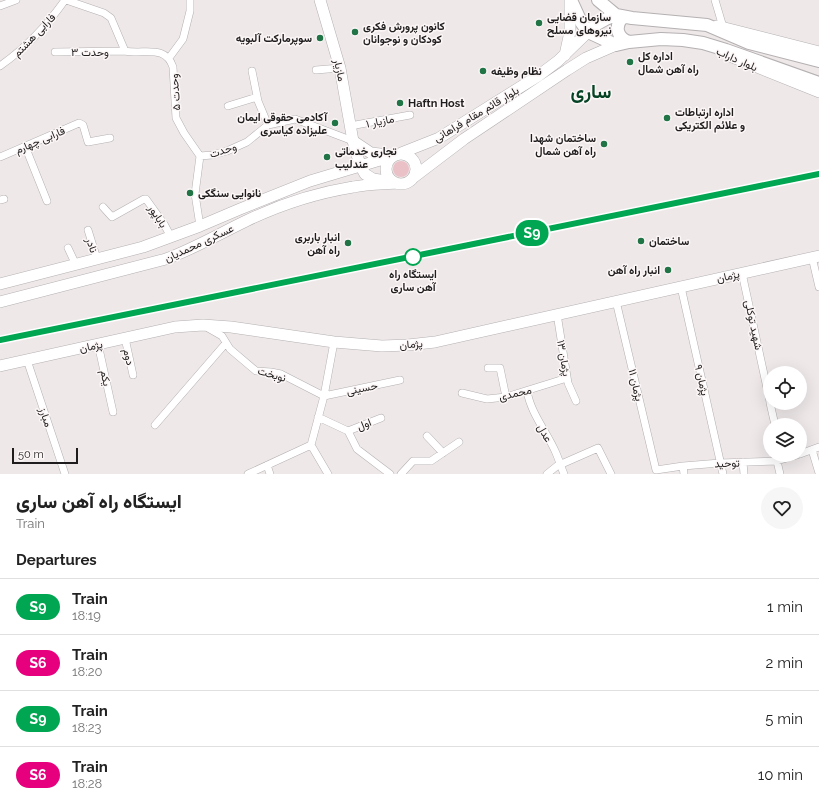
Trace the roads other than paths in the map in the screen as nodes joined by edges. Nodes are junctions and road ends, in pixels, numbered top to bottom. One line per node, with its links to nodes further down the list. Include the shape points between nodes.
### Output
1 (16, 0): 8 (street)
2 (65, 0): 16 (street, via 104,13 111,18); 22 (street, فارابی هشتم, via 46,26 20,52)
3 (190, 0): 20 (street, via 183,39)
4 (320, 0): 23 (main road, مازیار)
5 (570, 0): 12 (main road); 19 (main road, via 570,32)
6 (598, 0): 9 (main road)
7 (715, 0): 11 (street)
8 (0, 6)
9 (620, 16): 10 (main road); 12 (main road, بلوار قائم مقام فراهانی, via 606,19); 13 (main road, via 617,32)
10 (708, 25): 11 (main road); 21 (main road, via 749,43)
11 (723, 27): 18 (main road)
12 (588, 32): 15 (main road); 19 (main road, بلوار قائم مقام فراهانی)
13 (629, 42): 14 (main road, بلوار داراب, via 683,40); 15 (main road, بلوار قائم مقام فراهانی)
14 (703, 43): 26 (main road); 27 (main road, بلوار داراب, via 746,64)
15 (616, 46): 40 (main road, بلوار قائم مقام فراهانی, via 586,58 567,70 464,139)
16 (125, 51): 17 (street, وحدت ۳); 20 (street, وحدت ۵, via 161,52)
17 (56, 52)
18 (819, 52)
19 (565, 55): 36 (main road, بلوار قائم مقام فراهانی, via 538,76 439,138)
20 (169, 58): 37 (street, وحدت ۵, via 173,67 176,118)
21 (819, 61)
22 (0, 66)
23 (340, 68): 24 (street); 32 (main road, مازیار)
24 (316, 70)
25 (252, 71): 28 (street)
26 (819, 83)
27 (819, 92)
28 (257, 97): 29 (street); 31 (street)
29 (228, 106)
30 (410, 115): 32 (street, مازیار ۱)
31 (268, 125): 34 (street, وحدت, via 295,119); 37 (street, وحدت, via 247,142 227,151)
32 (350, 126): 34 (main road, مازیار)
33 (110, 138): 35 (street, فارابی چهارم, via 88,142 81,123)
34 (353, 141): 36 (main road, via 371,153); 39 (main road, مازیار)
35 (25, 146): 38 (street, فارابی چهارم); 42 (street)
36 (395, 155): 39 (main road, عسکری محمدیان); 40 (main road, via 409,156 416,169); 41 (main road, via 386,164 385,169 386,174)
37 (200, 156): 44 (street, وحدت, via 195,194)
38 (0, 157)
39 (360, 166): 41 (main road, via 374,179); 44 (main road, عسکری محمدیان, via 310,181)
40 (414, 177): 41 (main road, via 404,184)
41 (394, 182): 56 (main road, عسکری محمدیان, via 355,186 286,204 166,260)
42 (47, 201)
43 (103, 207): 46 (street, باباپور, via 112,217 146,199)
44 (200, 226): 46 (main road, عسکری محمدیان)
45 (88, 230): 49 (street, نادر)
46 (171, 237): 49 (main road, عسکری محمدیان)
47 (68, 248): 50 (street)
48 (815, 256): 51 (main road, پژمان); 54 (street)
49 (97, 259): 50 (main road, عسکری محمدیان)
50 (76, 265): 52 (main road, عسکری محمدیان)
51 (742, 273): 53 (main road, پژمان); 66 (street, شهید توکلی)
52 (0, 284)
53 (681, 287): 55 (main road, پژمان); 90 (street, پژمان ۹)
54 (819, 287)
55 (616, 301): 57 (main road, پژمان); 94 (street, پژمان ۱۱)
56 (0, 302)
57 (557, 314): 60 (main road, پژمان, via 408,346); 68 (street, پژمان ۱۳)
58 (203, 325): 59 (main road, پژمان, via 175,327); 60 (main road, پژمان); 61 (street, نوبخت, via 222,336)
59 (125, 338): 62 (main road, پژمان); 67 (street, دوم)
60 (334, 342): 72 (street)
61 (226, 343): 72 (street, نوبخت, via 256,371 281,374); 78 (street)
62 (98, 344): 63 (main road, پژمان); 75 (street, یکم)
63 (27, 360): 64 (main road, پژمان); 96 (street, مبارز)
64 (0, 366)
65 (488, 368): 73 (street, via 500,368)
66 (763, 370)
67 (133, 375)
68 (567, 378): 70 (street, محمدی); 74 (street, پژمان ۱۳)
69 (400, 380): 72 (street, حسینی)
70 (527, 391): 73 (street, محمدی); 92 (street, عدل, via 529,403 557,454)
71 (462, 394): 73 (street, محمدی, via 487,399)
72 (324, 396): 76 (street)
73 (506, 397)
74 (576, 401)
75 (113, 412)
76 (318, 417): 79 (street); 82 (street)
77 (381, 418): 79 (street, اول)
78 (155, 425)
79 (348, 431): 100 (street, via 357,449)
80 (427, 436): 86 (street)
81 (459, 442): 86 (street)
82 (311, 445): 91 (street); 99 (street)
83 (819, 447): 84 (street)
84 (812, 450): 85 (street); 95 (street)
85 (807, 452)
86 (443, 453): 101 (street, via 431,461 413,461)
87 (763, 460): 88 (street, توحید)
88 (743, 462): 90 (street, توحید); 107 (street)
89 (780, 462): 108 (street)
90 (720, 463): 93 (street, توحید); 106 (street, پژمان ۹)
91 (267, 465): 97 (street); 98 (street)
92 (560, 465): 102 (street); 103 (street, عدل); 104 (street, via 598,448)
93 (683, 466): 94 (street, توحید); 105 (street)
94 (656, 470)
95 (819, 473)
96 (65, 474)
97 (248, 474)
98 (270, 474)
99 (328, 474)
100 (390, 474)
101 (401, 474)
102 (547, 474)
103 (564, 474)
104 (611, 474)
105 (684, 474)
106 (722, 474)
107 (744, 474)
108 (780, 474)

